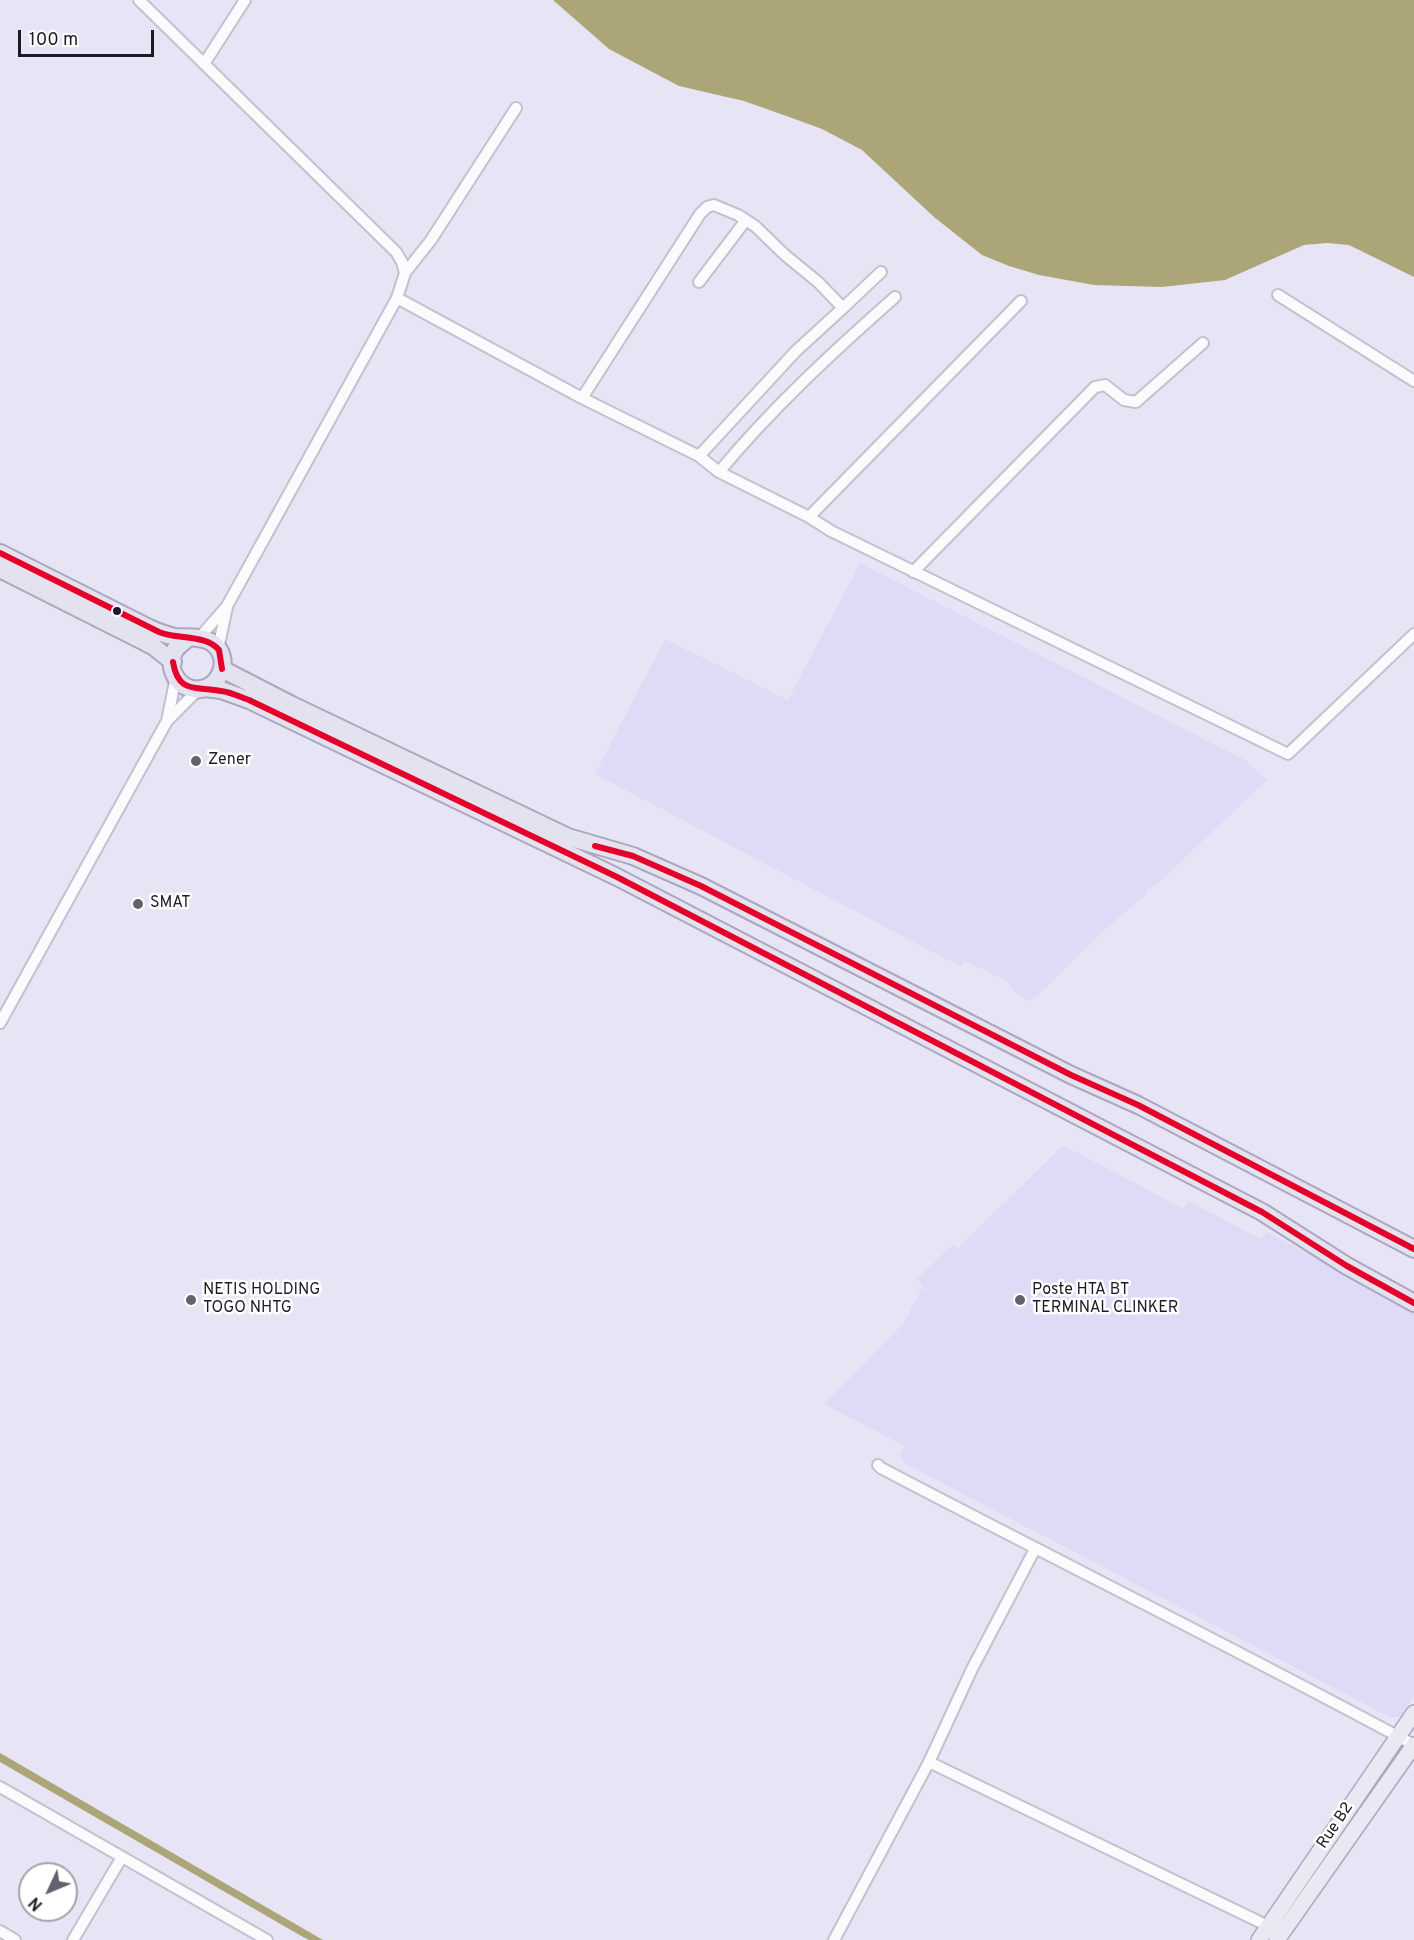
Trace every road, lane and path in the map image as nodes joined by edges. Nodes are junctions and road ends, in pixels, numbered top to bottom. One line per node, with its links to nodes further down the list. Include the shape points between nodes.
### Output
1 (140, 0): 3 (street)
2 (245, 0): 3 (street)
3 (204, 64): 7 (street, via 396,252)
4 (516, 108): 7 (street, via 431,240)
5 (746, 220): 8 (street); 13 (street); 16 (street, via 714,205 699,214)
6 (881, 272): 13 (street)
7 (405, 273): 11 (street)
8 (699, 282)
9 (1278, 295): 15 (street)
10 (895, 297): 18 (street, via 791,394)
11 (398, 298): 16 (street); 23 (street)
12 (1021, 301): 19 (street)
13 (843, 308): 17 (street, via 796,351)
14 (1203, 344): 22 (street, via 1136,402 1124,400 1105,385 1095,387)
15 (1414, 381)
16 (582, 398): 17 (street)
17 (699, 456): 18 (street)
18 (719, 472): 19 (street)
19 (809, 517): 22 (street)
20 (0, 553): 25 (highway, via 164,635)
21 (0, 569): 28 (highway, via 154,647)
22 (913, 572): 24 (street, via 1288,754)
23 (227, 606): 25 (street); 26 (street)
24 (1414, 634)
25 (194, 638): 26 (highway, via 210,642); 28 (highway, via 177,648)
26 (218, 649): 27 (highway)
27 (222, 669): 29 (highway, via 217,681); 32 (highway, via 568,837 633,856 680,876 1071,1075 1138,1105)
28 (174, 670): 29 (highway, via 186,687); 30 (street)
29 (202, 689): 30 (street); 33 (highway, via 235,694 257,704 617,878 1262,1212)
30 (167, 721): 31 (street)
31 (0, 1023)
32 (1414, 1249)
33 (1414, 1303)
34 (878, 1465): 35 (street)
35 (1035, 1549): 37 (street); 39 (street)
36 (1414, 1713): 37 (main road, Rue B2)
37 (1397, 1736): 38 (street); 42 (main road, Rue B2)
38 (1414, 1745): 49 (main road, Rue B2)
39 (929, 1762): 42 (street); 47 (street)
40 (0, 1787): 41 (street)
41 (123, 1857): 45 (street); 46 (street)
42 (1268, 1926): 48 (main road, Rue B2)
43 (0, 1931): 44 (street)
44 (15, 1940)
45 (73, 1940)
46 (267, 1940)
47 (834, 1940)
48 (1259, 1940)
49 (1277, 1940)

